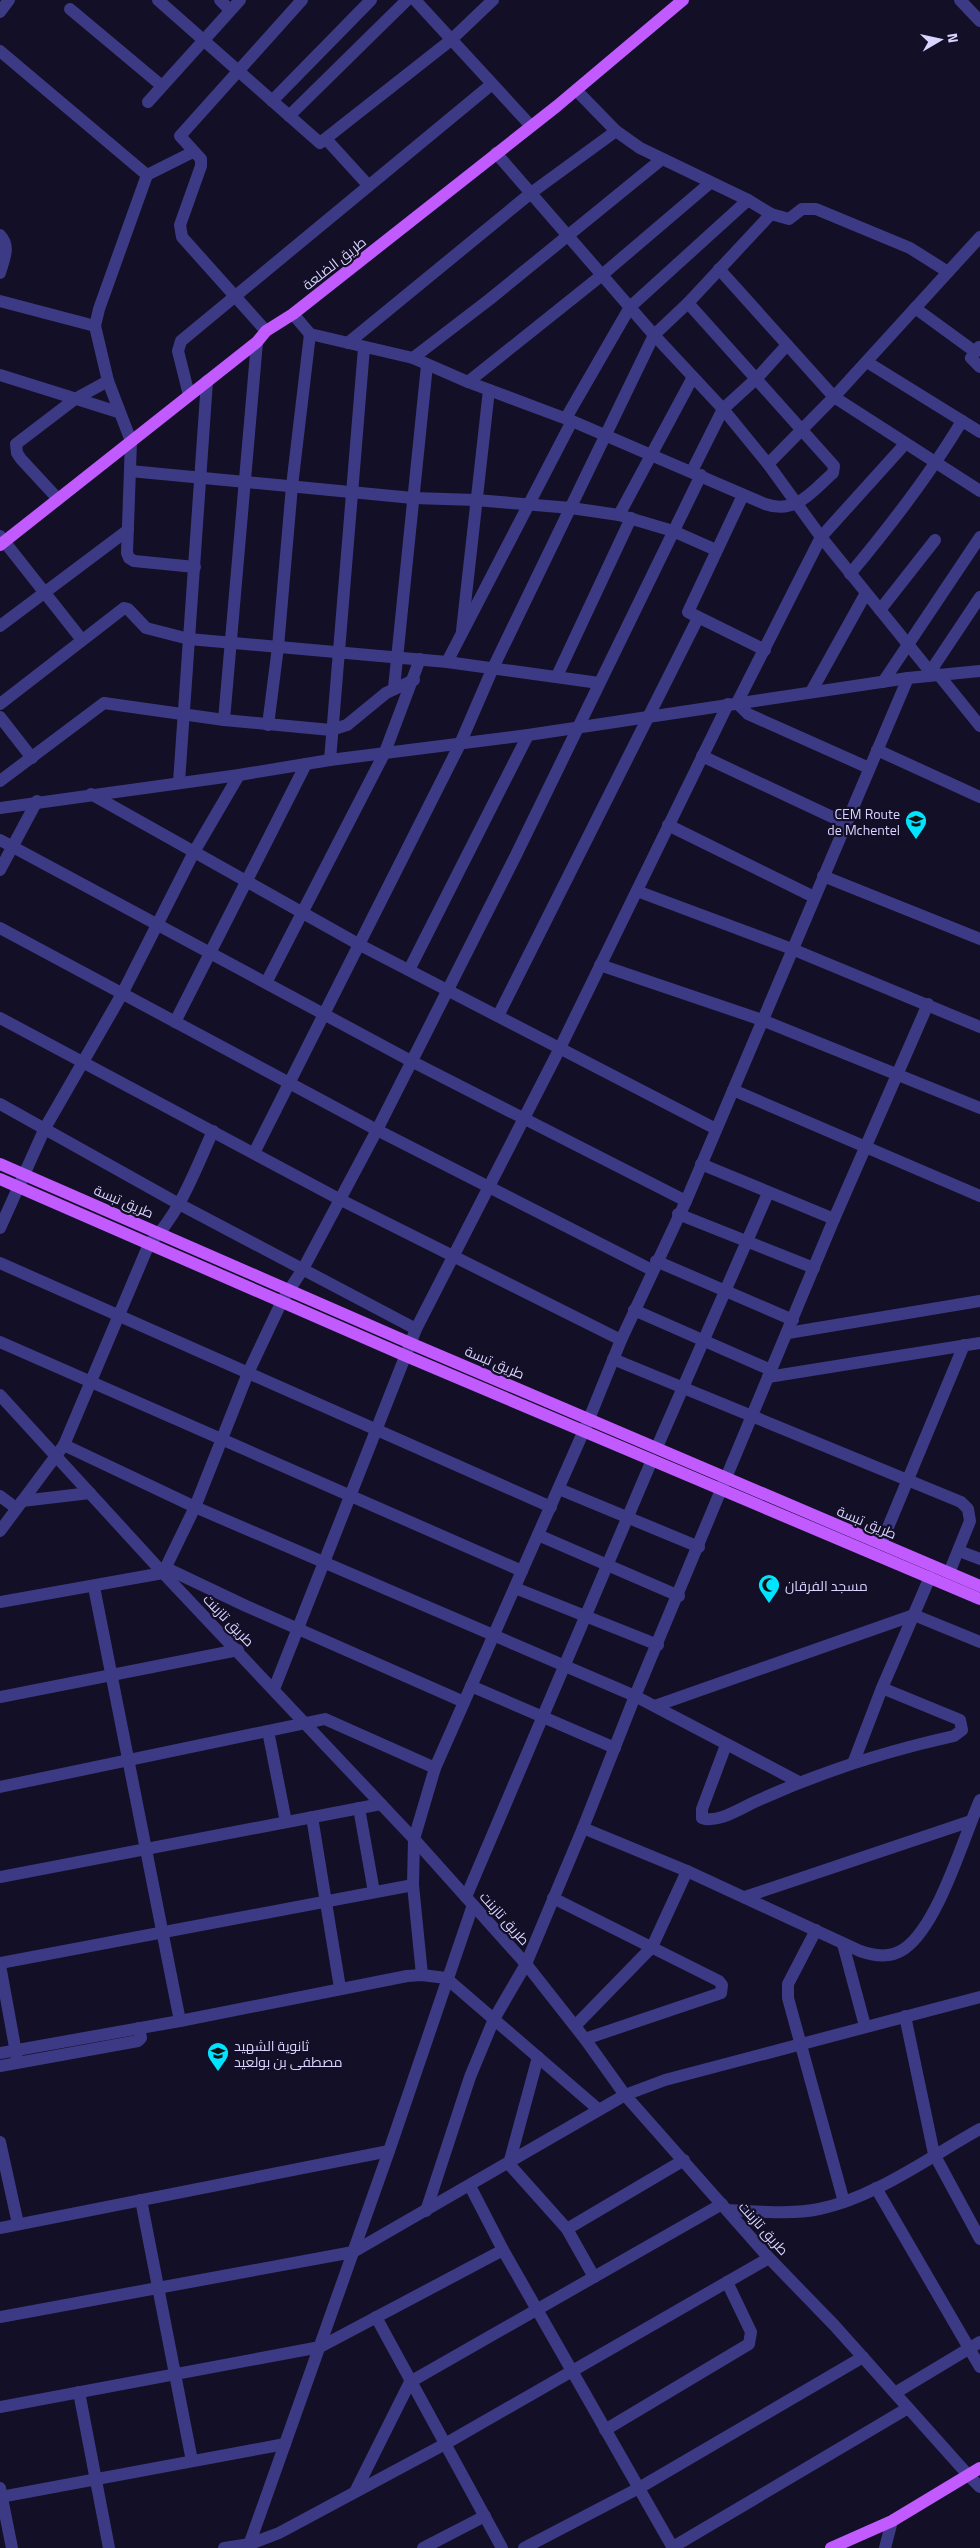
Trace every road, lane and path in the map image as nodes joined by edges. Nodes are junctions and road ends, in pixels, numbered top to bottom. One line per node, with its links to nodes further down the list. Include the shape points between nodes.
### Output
1 (9, 0): 14 (street)
2 (158, 0): 16 (street)
3 (220, 0): 13 (street)
4 (240, 0): 13 (street)
5 (371, 0): 23 (street)
6 (407, 0): 25 (street)
7 (415, 0): 17 (street)
8 (683, 0): 22 (main road, طريق الضلعة)
9 (960, 0): 15 (street)
10 (486, 2): 17 (street)
11 (294, 3): 19 (street)
12 (70, 9): 21 (street)
13 (230, 10): 16 (street)
14 (0, 12)
15 (980, 21)
16 (203, 40): 19 (street); 21 (street)
17 (451, 40): 20 (street); 28 (street)
18 (0, 51): 32 (street)
19 (238, 70): 23 (street); 29 (street, via 181,133 182,140)
20 (492, 84): 26 (street); 34 (street)
21 (162, 86): 24 (street)
22 (576, 90): 26 (main road, طريق الضلعة); 27 (street)
23 (272, 101): 25 (street)
24 (148, 102)
25 (289, 116): 28 (street, via 319,143)
26 (531, 126): 30 (main road, طريق الضلعة)
27 (616, 131): 31 (street); 35 (street)
28 (326, 139): 34 (street)
29 (193, 152): 32 (street); 45 (street, via 201,159 202,166 180,232)
30 (496, 154): 35 (street); 50 (main road, طريق الضلعة)
31 (662, 159): 33 (street); 39 (street)
32 (147, 175): 51 (street, via 99,309)
33 (710, 183): 36 (street); 44 (street)
34 (368, 185): 45 (street)
35 (531, 193): 39 (street); 56 (street)
36 (748, 200): 37 (street); 48 (street)
37 (770, 214): 41 (street); 42 (street, via 789,219 802,209 816,209 910,248)
38 (0, 235): 43 (street, via 8,248)
39 (566, 235): 44 (street); 60 (street)
40 (980, 237): 42 (street)
41 (720, 269): 47 (street); 57 (street)
42 (948, 272): 49 (street)
43 (0, 273)
44 (602, 275): 48 (street); 69 (street)
45 (236, 297): 52 (street); 71 (street, via 181,340 178,351)
46 (0, 301): 51 (street)
47 (688, 303): 54 (street); 66 (street)
48 (630, 307): 54 (street); 76 (street)
49 (915, 308): 59 (street); 61 (street)
50 (293, 314): 52 (main road, طريق الضلعة); 53 (street)
51 (96, 326): 67 (street)
52 (266, 331): 55 (main road, طريق الضلعة)
53 (310, 334): 56 (street); 90 (street)
54 (654, 335): 65 (street); 80 (street)
55 (257, 342): 68 (main road, طريق الضلعة); 89 (street)
56 (348, 343): 58 (street)
57 (787, 345): 66 (street); 72 (street)
58 (364, 348): 60 (street); 91 (street)
59 (977, 348): 63 (street, via 971,358)
60 (413, 358): 62 (street)
61 (867, 362): 72 (street); 77 (street)
62 (427, 365): 69 (street); 94 (street)
63 (980, 367)
64 (0, 375): 73 (street)
65 (693, 377): 74 (street); 83 (street)
66 (757, 378): 74 (street); 78 (street)
67 (108, 381): 73 (street); 75 (street)
68 (207, 381): 71 (main road, طريق الضلعة); 88 (street)
69 (468, 382): 70 (street)
70 (489, 390): 76 (street); 96 (street)
71 (190, 395): 81 (main road, طريق الضلعة)
72 (834, 397): 78 (street); 82 (street)
73 (75, 399): 75 (street); 95 (street, via 16,444 21,459)
74 (723, 409): 84 (street); 87 (street)
75 (118, 412): 81 (street)
76 (569, 419): 80 (street); 97 (street)
77 (962, 421): 79 (street); 85 (street)
78 (802, 429): 84 (street); 98 (street, via 831,460 834,469)
79 (980, 432)
80 (605, 434): 83 (street); 99 (street)
81 (131, 441): 86 (street); 95 (main road, طريق الضلعة)
82 (905, 444): 85 (street); 103 (street)
83 (651, 454): 87 (street); 100 (street)
84 (768, 464): 98 (street)
85 (937, 464): 92 (street); 109 (street)
86 (130, 471): 88 (street); 101 (street)
87 (696, 473): 93 (street); 102 (street)
88 (201, 478): 89 (street); 108 (street)
89 (246, 480): 90 (street); 119 (street)
90 (292, 486): 91 (street); 121 (street)
91 (352, 491): 94 (street); 123 (street)
92 (980, 491)
93 (743, 494): 98 (street, via 774,507); 107 (street)
94 (413, 498): 96 (street); 124 (street)
95 (58, 499): 106 (main road, طريق الضلعة)
96 (476, 500): 97 (street); 116 (street)
97 (531, 504): 99 (street); 116 (street)
98 (796, 505): 103 (street)
99 (571, 508): 100 (street); 127 (street)
100 (625, 516): 102 (street); 130 (street)
101 (128, 530): 108 (street, via 127,553 134,561); 110 (street)
102 (673, 531): 107 (street); 134 (street)
103 (821, 537): 109 (street); 122 (street)
104 (980, 537): 120 (street)
105 (936, 540): 113 (street)
106 (1, 541): 110 (street)
107 (716, 550): 114 (street, via 688,606 688,612)
108 (195, 567): 117 (street)
109 (850, 574): 111 (street)
110 (45, 592): 115 (street); 118 (street)
111 (866, 593): 113 (street); 136 (street)
112 (980, 597): 129 (street)
113 (880, 610): 120 (street)
114 (698, 618): 122 (street); 140 (street)
115 (0, 626)
116 (461, 638): 126 (street)
117 (189, 639): 118 (street, via 146,628 124,608); 119 (street); 139 (street)
118 (82, 640): 138 (street)
119 (231, 642): 121 (street); 142 (street)
120 (906, 645): 129 (street); 133 (street)
121 (278, 647): 123 (street); 143 (street)
122 (765, 650): 137 (street)
123 (339, 653): 124 (street); 146 (street)
124 (396, 658): 125 (street); 135 (street)
125 (420, 659): 126 (street); 132 (street)
126 (447, 662): 127 (street)
127 (492, 670): 130 (street); 148 (street)
128 (980, 671): 129 (street)
129 (933, 673): 131 (street); 145 (street)
130 (557, 676): 134 (street)
131 (908, 678): 133 (street); 149 (street)
132 (414, 680): 135 (street); 150 (street)
133 (883, 682): 136 (street)
134 (599, 683): 144 (street)
135 (394, 688): 146 (street, via 347,725)
136 (811, 692): 137 (street)
137 (732, 703): 140 (street); 151 (street); 155 (street, via 748,714)
138 (0, 704)
139 (183, 714): 142 (street); 152 (street, via 104,703); 158 (street)
140 (650, 715): 144 (street); 187 (street)
141 (0, 717): 152 (street)
142 (224, 720): 143 (street)
143 (268, 725): 146 (street)
144 (580, 726): 147 (street); 183 (street)
145 (980, 726)
146 (331, 730): 153 (street)
147 (528, 735): 148 (street); 181 (street)
148 (460, 744): 150 (street); 177 (street)
149 (877, 750): 155 (street); 160 (street)
150 (385, 752): 153 (street); 173 (street)
151 (702, 756): 163 (street); 164 (street)
152 (32, 758): 157 (street)
153 (330, 760): 154 (street)
154 (306, 764): 156 (street); 170 (street)
155 (869, 768): 163 (street)
156 (238, 775): 158 (street); 167 (street)
157 (0, 781)
158 (179, 782): 159 (street)
159 (91, 794): 161 (street); 167 (street)
160 (980, 797)
161 (37, 801): 162 (street); 166 (street)
162 (0, 808)
163 (845, 824): 169 (street)
164 (668, 825): 171 (street); 172 (street)
165 (0, 840): 166 (street)
166 (13, 847): 168 (street); 174 (street)
167 (194, 852): 170 (street); 174 (street)
168 (0, 870)
169 (823, 876): 172 (street); 176 (street)
170 (247, 882): 173 (street); 179 (street)
171 (637, 891): 178 (street); 180 (street)
172 (814, 897): 178 (street)
173 (303, 914): 177 (street); 182 (street)
174 (158, 924): 179 (street); 184 (street)
175 (0, 928): 184 (street)
176 (980, 939)
177 (360, 945): 181 (street); 186 (street)
178 (792, 949): 185 (street); 189 (street)
179 (211, 952): 182 (street); 190 (street)
180 (600, 965): 189 (street); 192 (street)
181 (409, 970): 183 (street)
182 (267, 981): 186 (street)
183 (447, 990): 187 (street); 193 (street)
184 (122, 994): 190 (street); 194 (street)
185 (928, 1004): 191 (street); 195 (street)
186 (325, 1015): 193 (street); 196 (street)
187 (498, 1016): 192 (street)
188 (0, 1018): 194 (street)
189 (762, 1020): 195 (street); 197 (street)
190 (175, 1022): 196 (street)
191 (980, 1027)
192 (560, 1048): 200 (street); 202 (street)
193 (411, 1061): 200 (street); 203 (street)
194 (83, 1062): 201 (street); 204 (street)
195 (897, 1074): 199 (street); 205 (street)
196 (289, 1083): 203 (street); 206 (street)
197 (733, 1090): 202 (street); 205 (street)
198 (0, 1104): 201 (street)
199 (980, 1108)
200 (524, 1119): 212 (street); 216 (street)
201 (45, 1128): 209 (street); 217 (street)
202 (716, 1129): 208 (street)
203 (377, 1130): 212 (street); 215 (street)
204 (213, 1131): 206 (street); 217 (street)
205 (864, 1147): 214 (street); 219 (street)
206 (254, 1152): 215 (street)
207 (0, 1164): 209 (main road, طريق تبسة)
208 (701, 1164): 213 (street); 216 (street)
209 (23, 1174): 211 (street); 221 (main road, طريق تبسة)
210 (0, 1179): 211 (main road, طريق تبسة)
211 (17, 1187): 220 (street); 223 (main road, طريق تبسة)
212 (490, 1188): 224 (street); 226 (street)
213 (768, 1193): 219 (street); 222 (street)
214 (980, 1196)
215 (339, 1199): 224 (street); 228 (street)
216 (686, 1201): 218 (street)
217 (179, 1204): 221 (street); 228 (street)
218 (678, 1214): 222 (street); 226 (street)
219 (834, 1218): 227 (street)
220 (0, 1228)
221 (161, 1233): 223 (street); 230 (main road, طريق تبسة)
222 (747, 1242): 227 (street); 229 (street)
223 (149, 1244): 230 (main road, طريق تبسة); 233 (street)
224 (454, 1258): 235 (street); 237 (street)
225 (0, 1263): 233 (street)
226 (654, 1266): 229 (street); 232 (street)
227 (814, 1268): 234 (street)
228 (302, 1269): 230 (street); 235 (street)
229 (724, 1290): 234 (street); 238 (street)
230 (285, 1295): 240 (main road, طريق تبسة); 243 (main road, طريق تبسة); 245 (street)
231 (980, 1301): 236 (street)
232 (634, 1310): 237 (street); 238 (street)
233 (119, 1317): 245 (street); 247 (street)
234 (793, 1320): 236 (street)
235 (416, 1329): 240 (street)
236 (788, 1333): 246 (street)
237 (620, 1340): 244 (street)
238 (703, 1341): 246 (street); 248 (street)
239 (0, 1342): 247 (street)
240 (410, 1343): 243 (street); 251 (main road, طريق تبسة)
241 (980, 1343): 242 (street)
242 (964, 1346): 246 (street); 258 (street)
243 (406, 1356): 251 (main road, طريق تبسة); 252 (street)
244 (614, 1359): 248 (street); 251 (street)
245 (248, 1373): 252 (street); 253 (street)
246 (770, 1374): 250 (street)
247 (90, 1381): 253 (street); 254 (street)
248 (683, 1389): 250 (street); 255 (street)
249 (2, 1403): 256 (street, طريق تازبنت)
250 (752, 1415): 258 (street); 259 (street)
251 (587, 1425): 255 (main road, طريق تبسة); 257 (main road, طريق تبسة); 260 (street)
252 (378, 1429): 263 (street); 266 (street)
253 (222, 1441): 263 (street); 265 (street)
254 (64, 1445): 256 (street); 265 (street)
255 (657, 1447): 259 (main road, طريق تبسة)
256 (55, 1456): 261 (street, طريق تازبنت); 264 (street)
257 (652, 1460): 259 (main road, طريق تبسة); 267 (street)
258 (908, 1480): 270 (street); 272 (street, via 960,1502 968,1509 970,1521)
259 (724, 1485): 270 (main road, طريق تبسة); 271 (street); 279 (main road, طريق تبسة)
260 (559, 1489): 266 (street); 267 (street)
261 (90, 1493): 264 (street); 276 (street, طريق تازبنت)
262 (0, 1496): 264 (street)
263 (350, 1496): 274 (street); 277 (street)
264 (19, 1505): 268 (street)
265 (195, 1507): 274 (street); 276 (street)
266 (551, 1507): 269 (street)
267 (628, 1518): 271 (street); 275 (street)
268 (0, 1531)
269 (538, 1536): 275 (street); 277 (street)
270 (881, 1544): 278 (main road, طريق تبسة)
271 (699, 1547): 283 (street)
272 (959, 1551): 273 (street); 278 (street)
273 (980, 1559)
274 (325, 1562): 288 (street); 289 (street)
275 (607, 1566): 283 (street); 287 (street)
276 (165, 1570): 281 (street); 288 (street); 292 (street, طريق تازبنت)
277 (522, 1571): 282 (street)
278 (949, 1573): 280 (main road, طريق تبسة)
279 (930, 1578): 284 (main road, طريق تبسة); 286 (street)
280 (980, 1586)
281 (94, 1587): 285 (street); 294 (street)
282 (515, 1588): 287 (street); 289 (street)
283 (679, 1596): 291 (street)
284 (980, 1599)
285 (0, 1602)
286 (914, 1615): 290 (street); 296 (street); 301 (street)
287 (585, 1616): 291 (street); 293 (street)
288 (298, 1628): 297 (street); 300 (street)
289 (493, 1635): 293 (street); 295 (street)
290 (980, 1642)
291 (658, 1645): 298 (street)
292 (238, 1650): 294 (street); 297 (street, طريق تازبنت)
293 (564, 1665): 298 (street); 302 (street)
294 (113, 1676): 299 (street); 308 (street)
295 (471, 1686): 300 (street); 302 (street)
296 (882, 1688): 307 (street); 307 (street, via 960,1720 962,1730 954,1736)
297 (274, 1689): 303 (street, طريق تازبنت)
298 (636, 1696): 301 (street); 306 (street)
299 (0, 1697)
300 (464, 1702): 309 (street)
301 (655, 1706): 305 (street)
302 (541, 1718): 306 (street); 328 (street)
303 (306, 1723): 304 (street); 309 (street, via 335,1722); 313 (street, طريق تازبنت)
304 (268, 1732): 308 (street); 317 (street)
305 (726, 1745): 310 (street); 310 (street, via 702,1809 702,1818 707,1820 727,1814)
306 (615, 1748): 318 (street)
307 (854, 1761): 310 (street)
308 (130, 1762): 311 (street); 320 (street)
309 (435, 1768): 319 (street)
310 (799, 1782)
311 (0, 1787)
312 (980, 1800): 316 (street)
313 (381, 1804): 314 (street); 319 (street, طريق تازبنت)
314 (358, 1808): 315 (street); 324 (street)
315 (312, 1817): 317 (street); 327 (street)
316 (970, 1821): 325 (street); 331 (street, via 932,1914 913,1942 895,1954 884,1955 871,1955)
317 (286, 1822): 320 (street)
318 (583, 1828): 321 (street); 326 (street)
319 (414, 1839): 323 (street); 328 (street, طريق تازبنت)
320 (147, 1849): 322 (street); 330 (street)
321 (687, 1871): 325 (street); 332 (street)
322 (0, 1877)
323 (413, 1885): 324 (street); 335 (street)
324 (374, 1892): 327 (street)
325 (745, 1897): 329 (street)
326 (553, 1898): 332 (street); 334 (street)
327 (326, 1900): 330 (street); 337 (street)
328 (470, 1901): 334 (street, طريق تازبنت); 336 (street)
329 (816, 1930): 331 (street); 345 (street, via 788,1984 788,1998)
330 (163, 1933): 333 (street); 341 (street)
331 (843, 1944): 343 (street)
332 (652, 1947): 342 (street); 344 (street, via 719,1981 723,1989 721,1993)
333 (0, 1964): 347 (street)
334 (526, 1964): 340 (street); 342 (street, طريق تازبنت)
335 (422, 1975): 336 (street); 337 (street)
336 (446, 1978): 340 (street); 354 (street)
337 (340, 1988): 341 (street)
338 (980, 1997): 339 (street)
339 (906, 2016): 343 (street); 355 (street)
340 (494, 2019): 348 (street); 363 (street, via 470,2077)
341 (180, 2021): 347 (street)
342 (575, 2026): 344 (street, طريق تازبنت)
343 (865, 2026): 345 (street)
344 (585, 2039): 350 (street, طريق تازبنت)
345 (801, 2044): 350 (street, via 665,2080); 361 (street)
346 (0, 2053): 347 (street)
347 (17, 2056): 349 (street)
348 (538, 2057): 351 (street); 357 (street)
349 (0, 2066)
350 (625, 2095): 351 (street); 356 (street, طريق تازبنت)
351 (598, 2109): 357 (street)
352 (980, 2128): 355 (street)
353 (0, 2146): 364 (street)
354 (389, 2151): 360 (street); 369 (street)
355 (934, 2154): 359 (street); 367 (street)
356 (684, 2160): 362 (street, طريق تازبنت); 366 (street)
357 (509, 2164): 358 (street); 366 (street)
358 (470, 2186): 363 (street); 368 (street)
359 (876, 2188): 361 (street); 379 (street)
360 (141, 2200): 364 (street); 373 (street)
361 (844, 2202): 362 (street, via 818,2209 784,2212)
362 (725, 2207): 370 (street, طريق تازبنت); 371 (street)
363 (426, 2210): 369 (street)
364 (18, 2224): 365 (street)
365 (0, 2228)
366 (566, 2229): 371 (street)
367 (980, 2239)
368 (503, 2250): 374 (street); 376 (street)
369 (353, 2252): 373 (street); 378 (street)
370 (770, 2258): 372 (street); 380 (street, طريق تازبنت)
371 (594, 2277): 374 (street)
372 (727, 2282): 382 (street); 389 (street, via 751,2332 749,2344)
373 (157, 2287): 375 (street); 383 (street)
374 (537, 2310): 382 (street); 384 (street)
375 (0, 2317)
376 (376, 2317): 378 (street); 384 (street)
377 (980, 2342): 379 (street)
378 (320, 2347): 383 (street); 390 (street)
379 (969, 2348): 381 (street); 386 (street)
380 (863, 2357): 386 (street, طريق تازبنت); 397 (street)
381 (980, 2367)
382 (571, 2372): 389 (street); 391 (street)
383 (175, 2374): 385 (street); 392 (street)
384 (410, 2382): 391 (street); 398 (street)
385 (79, 2392): 387 (street); 395 (street)
386 (895, 2393): 388 (street, طريق تازبنت)
387 (0, 2407)
388 (908, 2408): 394 (street, طريق تازبنت); 403 (street)
389 (605, 2430): 397 (street)
390 (285, 2444): 392 (street); 402 (street)
391 (445, 2444): 398 (street); 400 (street)
392 (192, 2461): 395 (street)
393 (980, 2468): 394 (main road)
394 (969, 2476): 396 (street, طريق تازبنت); 401 (main road)
395 (96, 2480): 399 (street); 405 (street)
396 (980, 2487)
397 (639, 2488): 403 (street); 409 (street)
398 (355, 2492): 402 (street)
399 (1, 2494): 404 (street)
400 (485, 2516): 407 (street); 408 (street)
401 (892, 2521): 410 (main road); 411 (street)
402 (251, 2546): 406 (street)
403 (673, 2547)
404 (12, 2548)
405 (109, 2548)
406 (224, 2548)
407 (423, 2548)
408 (502, 2548)
409 (524, 2548)
410 (831, 2548)
411 (885, 2548)

